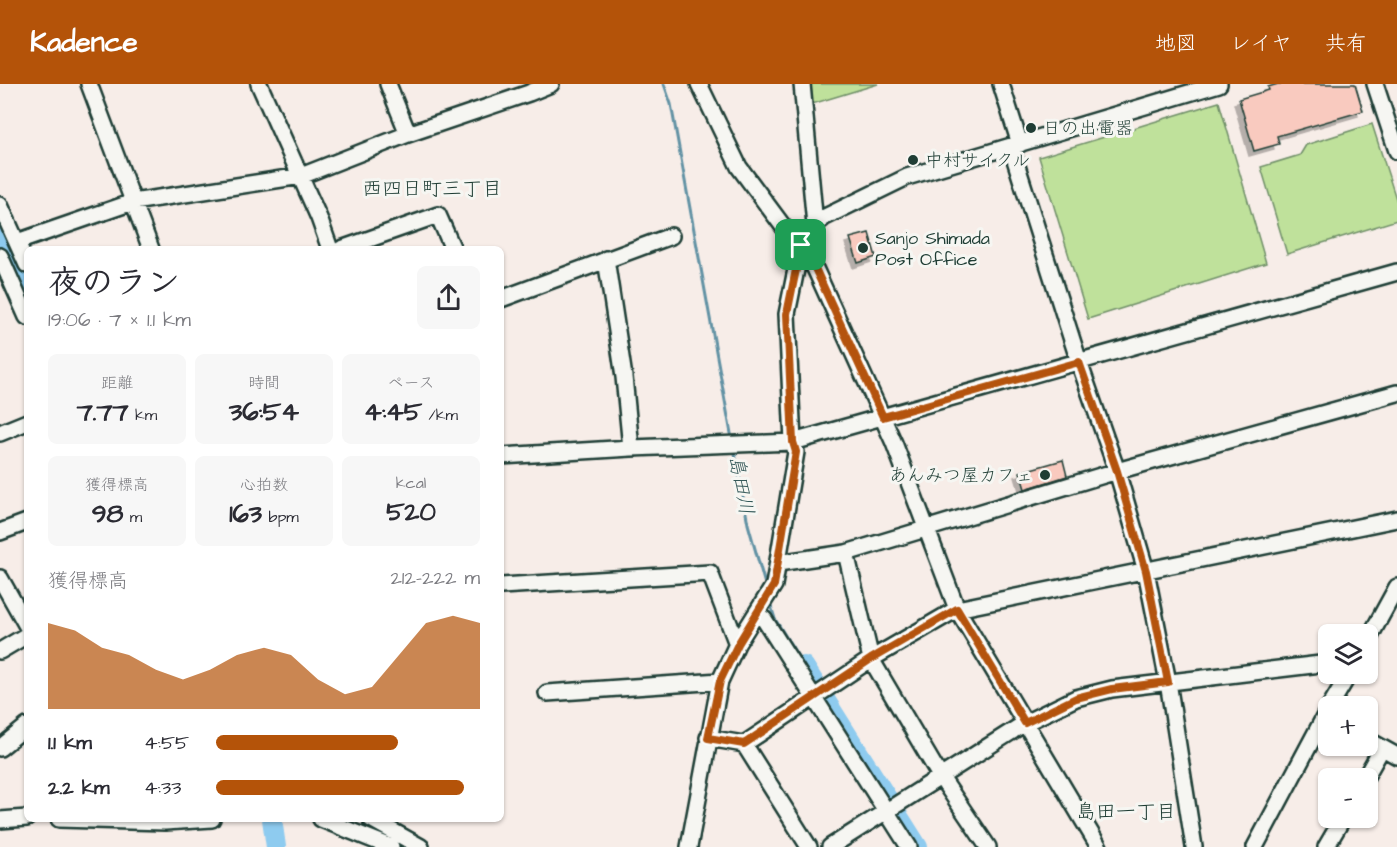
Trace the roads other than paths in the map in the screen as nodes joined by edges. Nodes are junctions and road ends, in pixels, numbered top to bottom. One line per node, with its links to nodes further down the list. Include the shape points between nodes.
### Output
1 (89, 84): 15 (street)
2 (259, 84): 14 (street)
3 (388, 84): 11 (street)
4 (551, 84): 10 (street)
5 (699, 84): 20 (street, via 739,167)
6 (801, 84): 17 (street)
7 (1001, 84): 12 (street)
8 (1220, 84): 12 (street)
9 (1376, 84): 13 (street)
10 (528, 89): 11 (street)
11 (408, 134): 14 (street)
12 (1016, 146): 17 (street, via 907,177); 31 (street)
13 (1397, 151)
14 (301, 176): 15 (street); 22 (street)
15 (133, 202): 19 (street); 21 (street)
16 (0, 205): 19 (street)
17 (815, 225): 20 (street)
18 (671, 236): 27 (street)
19 (17, 242): 26 (street)
20 (801, 245): 33 (street); 36 (street, via 787,314)
21 (150, 246)
22 (329, 246)
23 (349, 246): 24 (street, via 438,215)
24 (452, 246)
25 (0, 256): 30 (street)
26 (24, 258)
27 (606, 259): 29 (street); 37 (street)
28 (1397, 272): 31 (street)
29 (504, 298)
30 (24, 310)
31 (1079, 362): 33 (street); 39 (street)
32 (1397, 393): 39 (street)
33 (883, 417): 36 (street); 42 (street)
34 (24, 423): 35 (street)
35 (0, 433)
36 (793, 442): 37 (street); 45 (street, via 796,452)
37 (630, 448): 38 (street)
38 (504, 456)
39 (1117, 471): 42 (street); 46 (street)
40 (1397, 519): 46 (street)
41 (24, 523): 43 (street)
42 (927, 527): 44 (street); 50 (street)
43 (0, 532)
44 (846, 553): 45 (street); 59 (street)
45 (778, 563): 52 (street, via 774,585)
46 (1146, 571): 50 (street); 62 (street)
47 (0, 578): 54 (street)
48 (504, 586): 57 (street, via 710,573)
49 (1397, 587): 53 (street)
50 (957, 609): 59 (street); 65 (street)
51 (1397, 612): 53 (street)
52 (755, 615): 57 (street); 64 (street, via 764,619)
53 (1381, 616): 55 (street)
54 (24, 621)
55 (1376, 624)
56 (24, 637): 58 (street)
57 (738, 644): 61 (street)
58 (0, 651)
59 (871, 659): 64 (street); 75 (street)
60 (1318, 664): 62 (street)
61 (720, 681): 63 (street); 68 (street)
62 (1168, 682): 65 (street, via 1076,698); 90 (street)
63 (547, 693)
64 (814, 698): 69 (street); 76 (street)
65 (1025, 723): 75 (street); 89 (street)
66 (24, 728): 71 (street)
67 (1318, 730): 91 (street)
68 (708, 738): 69 (street); 84 (street)
69 (744, 744): 85 (street)
70 (1378, 746): 72 (street)
71 (0, 748)
72 (1382, 748): 73 (street); 74 (street)
73 (1397, 756)
74 (1371, 768)
75 (940, 776): 76 (street); 88 (street)
76 (890, 808): 86 (street); 87 (street)
77 (24, 818): 78 (street)
78 (0, 820)
79 (328, 822): 82 (street)
80 (376, 822): 83 (street)
81 (1337, 828): 92 (street)
82 (391, 847)
83 (421, 847)
84 (688, 847)
85 (809, 847)
86 (830, 847)
87 (909, 847)
88 (988, 847)
89 (1099, 847)
90 (1194, 847)
91 (1255, 847)
92 (1326, 847)

